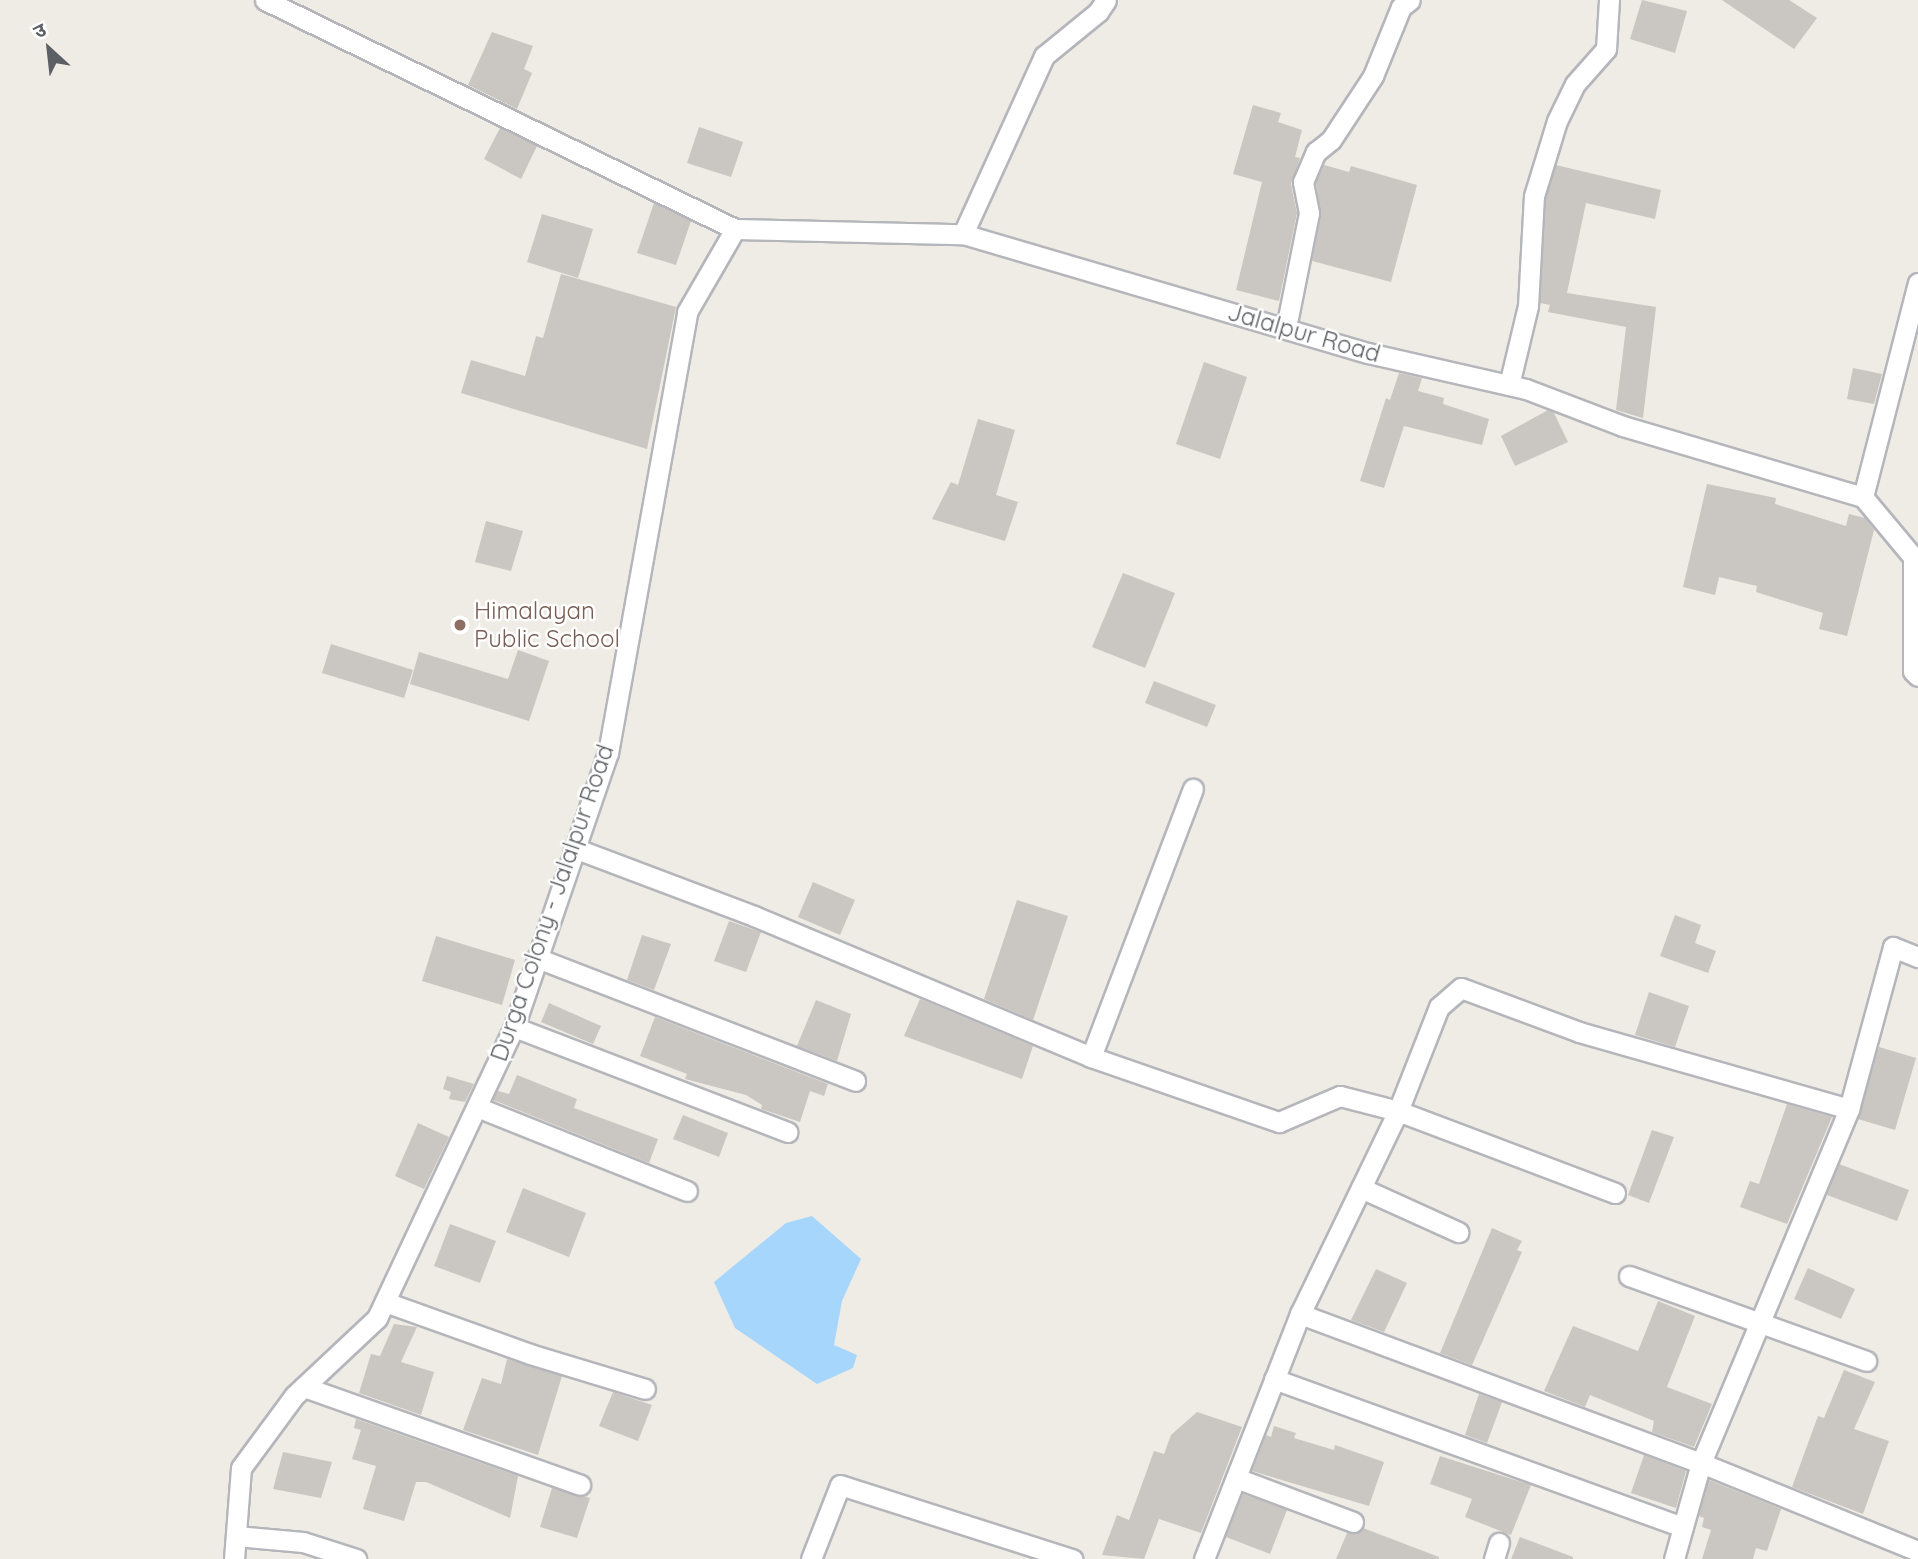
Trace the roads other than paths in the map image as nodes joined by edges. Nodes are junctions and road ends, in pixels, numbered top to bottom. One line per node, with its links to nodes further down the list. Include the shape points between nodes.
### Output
1 (265, 0): 5 (street)
2 (1106, 0): 6 (street, via 1098,12 1044,56)
3 (1410, 0): 8 (street, via 1401,7 1373,76 1331,140 1316,152 1303,182 1309,213)
4 (1609, 0): 9 (street, via 1606,49 1575,84 1557,121 1534,196 1528,306)
5 (735, 229): 6 (street, Jalalpur Road); 13 (street, Durga Colony - Jalalpur Road, via 687,312 608,753)
6 (963, 234): 9 (street, Jalalpur Road, via 1368,353)
7 (1918, 283): 10 (street)
8 (1288, 318)
9 (1509, 385): 10 (street, Jalalpur Road, via 1623,426)
10 (1863, 497): 11 (street, via 1913,557 1913,671)
11 (1918, 676)
12 (1193, 789): 17 (street)
13 (574, 848): 15 (street, Durga Colony - Jalalpur Road); 17 (street, via 754,916)
14 (1918, 957): 20 (street, via 1893,947)
15 (537, 958): 16 (street, Durga Colony - Jalalpur Road); 18 (street)
16 (514, 1027): 19 (street, Durga Colony - Jalalpur Road); 22 (street)
17 (1091, 1057): 21 (street, via 1279,1122 1340,1096)
18 (855, 1081)
19 (477, 1107): 24 (street); 28 (street, Durga Colony - Jalalpur Road)
20 (1849, 1109): 21 (street, via 1578,1032 1461,988 1439,1007); 30 (street)
21 (1398, 1111): 23 (street); 25 (street)
22 (788, 1132)
23 (1361, 1188): 26 (street); 29 (street)
24 (687, 1191)
25 (1615, 1192)
26 (1458, 1232)
27 (1629, 1276): 30 (street)
28 (385, 1302): 33 (street, Durga Colony - Jalalpur Road, via 377,1318); 34 (street)
29 (1300, 1314): 32 (street); 35 (street)
30 (1759, 1325): 31 (street); 35 (street)
31 (1866, 1361)
32 (1274, 1379): 36 (street); 39 (street)
33 (304, 1387): 37 (street); 40 (street, Durga Colony - Jalalpur Road, via 241,1468)
34 (645, 1389)
35 (1701, 1463): 39 (street); 41 (street)
36 (1236, 1478): 38 (street); 46 (street)
37 (580, 1485)
38 (1353, 1522)
39 (1683, 1527): 47 (street)
40 (236, 1536): 42 (street, Durga Colony - Jalalpur Road); 43 (street, via 303,1542)
41 (1918, 1551)
42 (234, 1559)
43 (356, 1559)
44 (811, 1559): 45 (street, via 839,1485)
45 (1072, 1559)
46 (1204, 1559)
47 (1674, 1559)

